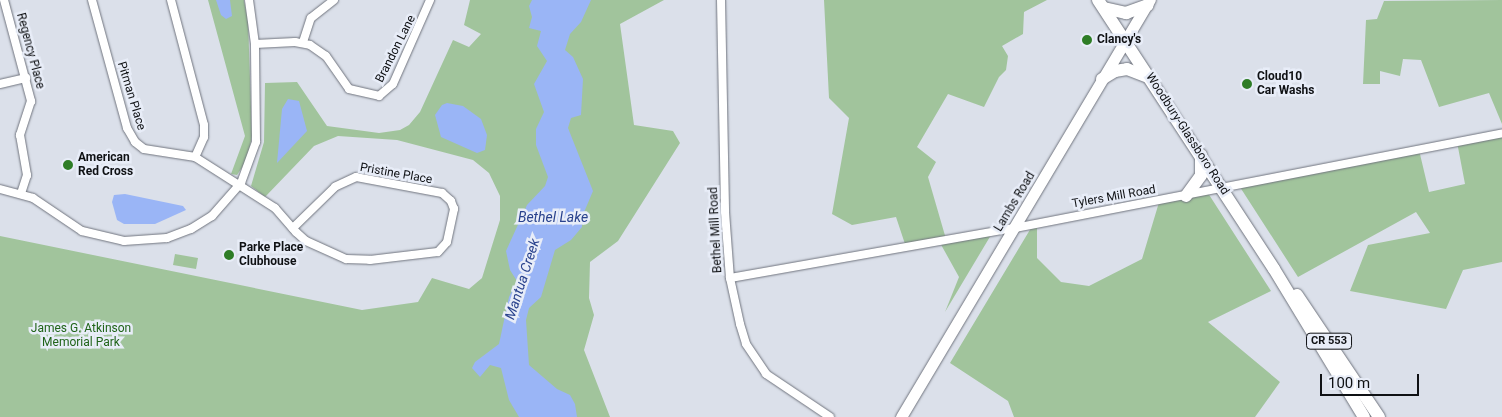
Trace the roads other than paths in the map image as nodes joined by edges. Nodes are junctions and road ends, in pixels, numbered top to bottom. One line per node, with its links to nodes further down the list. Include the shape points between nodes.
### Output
1 (4, 0): 13 (street, Regency Place)
2 (92, 0): 19 (street, Pitman Place, via 131,137 150,152)
3 (170, 0): 19 (street, via 204,125 204,137)
4 (249, 0): 12 (street)
5 (334, 0): 11 (street, via 311,18)
6 (430, 0): 11 (street, Brandon Lane, via 393,84 382,94 372,96 351,91 326,56)
7 (721, 0): 28 (street, Bethel Mill Road, via 725,212)
8 (1149, 2): 9 (main road, via 1126,13); 10 (main road, Lambs Road)
9 (1101, 4): 10 (main road, Woodbury-Glassboro Road / CR 553)
10 (1126, 41): 14 (main road, Lambs Road); 15 (main road, Woodbury-Glassboro Road / CR 553)
11 (303, 42): 12 (street)
12 (255, 44): 20 (street, via 257,133 251,163)
13 (26, 78): 16 (street); 23 (street, Regency Place, via 31,105 20,135 27,174)
14 (1102, 79): 15 (main road, via 1127,68); 26 (main road, Lambs Road)
15 (1152, 79): 18 (main road, Woodbury-Glassboro Road / CR 553)
16 (0, 84)
17 (1502, 133): 21 (street, Tylers Mill Road)
18 (1201, 155): 21 (main road, Woodbury-Glassboro Road / CR 553); 24 (main road, via 1201,175)
19 (195, 157): 20 (street, Pitman Place)
20 (240, 186): 23 (street, via 222,208 202,223 176,236 142,242 90,234); 25 (street, Pristine Place, via 278,210)
21 (1221, 188): 24 (street, Tylers Mill Road); 27 (main road, Woodbury-Glassboro Road / CR 553)
22 (0, 189): 23 (street)
23 (21, 194)
24 (1186, 196): 26 (street, Tylers Mill Road)
25 (293, 228): 25 (street, Pristine Place, via 338,184 356,177 442,193 453,206 446,245 431,253 370,260 346,259 317,248)
26 (1015, 228): 28 (street, Tylers Mill Road); 30 (main road, Lambs Road)
27 (1274, 269): 31 (main road, Woodbury-Glassboro Road / CR 553); 32 (main road, Woodbury-Glassboro Road / CR 553, via 1296,294)
28 (730, 278): 29 (street, Bethel Mill Road, via 740,324 755,362 766,374)
29 (830, 417)
30 (901, 417)
31 (1364, 417)
32 (1379, 417)

